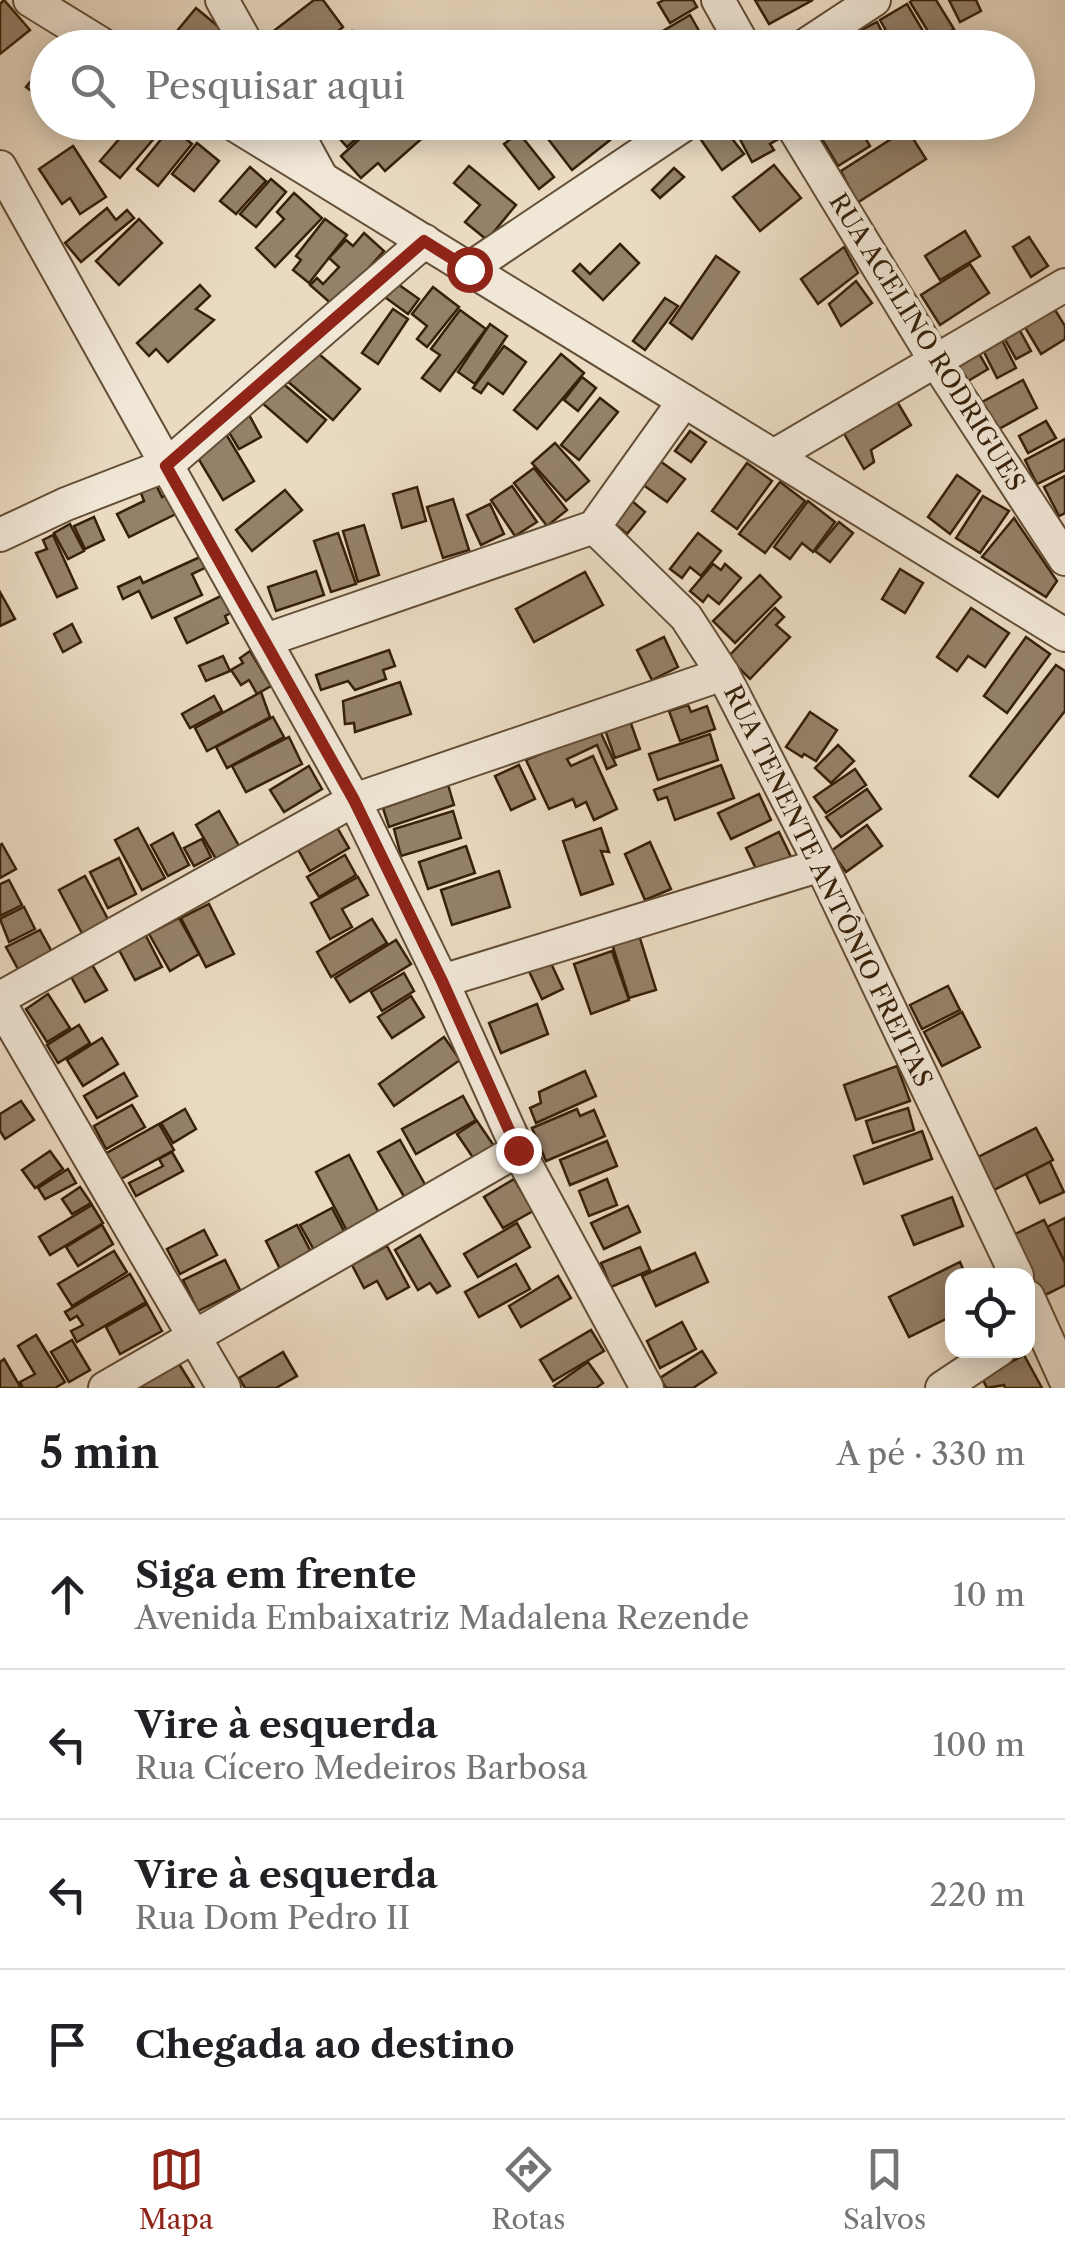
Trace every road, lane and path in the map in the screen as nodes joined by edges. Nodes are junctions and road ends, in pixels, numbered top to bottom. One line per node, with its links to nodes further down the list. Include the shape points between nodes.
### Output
1 (30, 0): 5 (street)
2 (222, 0): 6 (street)
3 (718, 0): 7 (street)
4 (874, 0): 8 (street)
5 (79, 30)
6 (239, 30)
7 (736, 30)
8 (829, 30)
9 (260, 140): 14 (street)
10 (301, 140): 14 (street)
11 (661, 140): 16 (street)
12 (801, 140): 18 (street, RUA ACELINO RODRIGUES)
13 (0, 167): 21 (street)
14 (322, 178): 15 (street)
15 (424, 241): 16 (street); 21 (street)
16 (469, 269): 19 (street)
17 (1065, 285): 18 (street)
18 (934, 360): 20 (street); 24 (street, RUA ACELINO RODRIGUES)
19 (684, 401): 20 (street); 22 (street)
20 (775, 456): 25 (street)
21 (166, 466): 23 (street); 26 (street)
22 (594, 528): 26 (street); 27 (street, RUA TENENTE ANTÔNIO FREITAS, via 686,617)
23 (0, 535)
24 (1065, 560)
25 (1065, 635)
26 (266, 640): 28 (street)
27 (723, 674): 28 (street); 29 (street, RUA TENENTE ANTÔNIO FREITAS)
28 (354, 800): 30 (street); 31 (street)
29 (821, 865): 30 (street); 33 (street, RUA TENENTE ANTÔNIO FREITAS)
30 (442, 981): 32 (street)
31 (0, 1001): 35 (street)
32 (518, 1150): 35 (street); 40 (street)
33 (1013, 1268)
34 (1040, 1315): 37 (street)
35 (194, 1337): 38 (street); 39 (street)
36 (987, 1358): 41 (street)
37 (1065, 1379)
38 (105, 1388)
39 (224, 1388)
40 (647, 1388)
41 (942, 1388)

